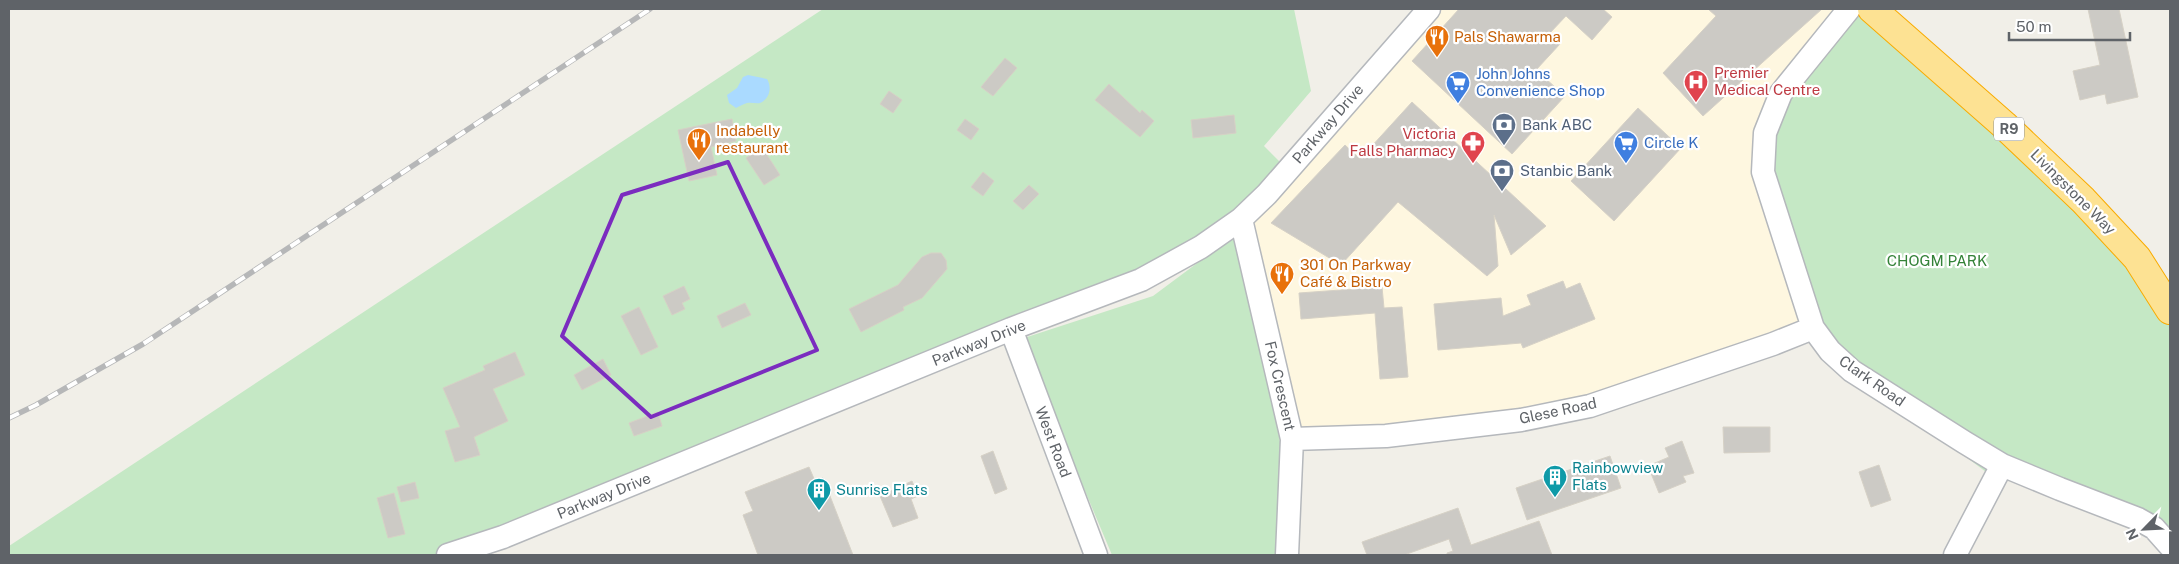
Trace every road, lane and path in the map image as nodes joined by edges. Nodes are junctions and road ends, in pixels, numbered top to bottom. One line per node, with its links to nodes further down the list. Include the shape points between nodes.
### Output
1 (1429, 9): 4 (street, Parkway Drive)
2 (1849, 9): 8 (street, Clark Road, via 1781,93 1765,133 1763,172)
3 (1872, 9): 5 (highway, Livingstone Way / R9, via 2084,200)
4 (1242, 219): 9 (street, Parkway Drive, via 1201,247 1141,280); 10 (street, Fox Crescent)
5 (2137, 258): 6 (highway, Livingstone Way / R9); 7 (highway, Livingstone Way / R9)
6 (2170, 283)
7 (2170, 310)
8 (1813, 328): 10 (street, Glese Road, via 1590,406 1521,420 1386,436); 11 (street, Clark Road, via 1830,351 1852,371)
9 (1011, 329): 13 (street, Parkway Drive, via 503,537); 14 (street, West Road)
10 (1292, 439): 15 (street, Fox Crescent)
11 (2002, 465): 12 (street, Clark Road, via 2138,519); 16 (street)
12 (2169, 542)
13 (448, 555)
14 (1096, 555)
15 (1287, 555)
16 (1955, 555)

